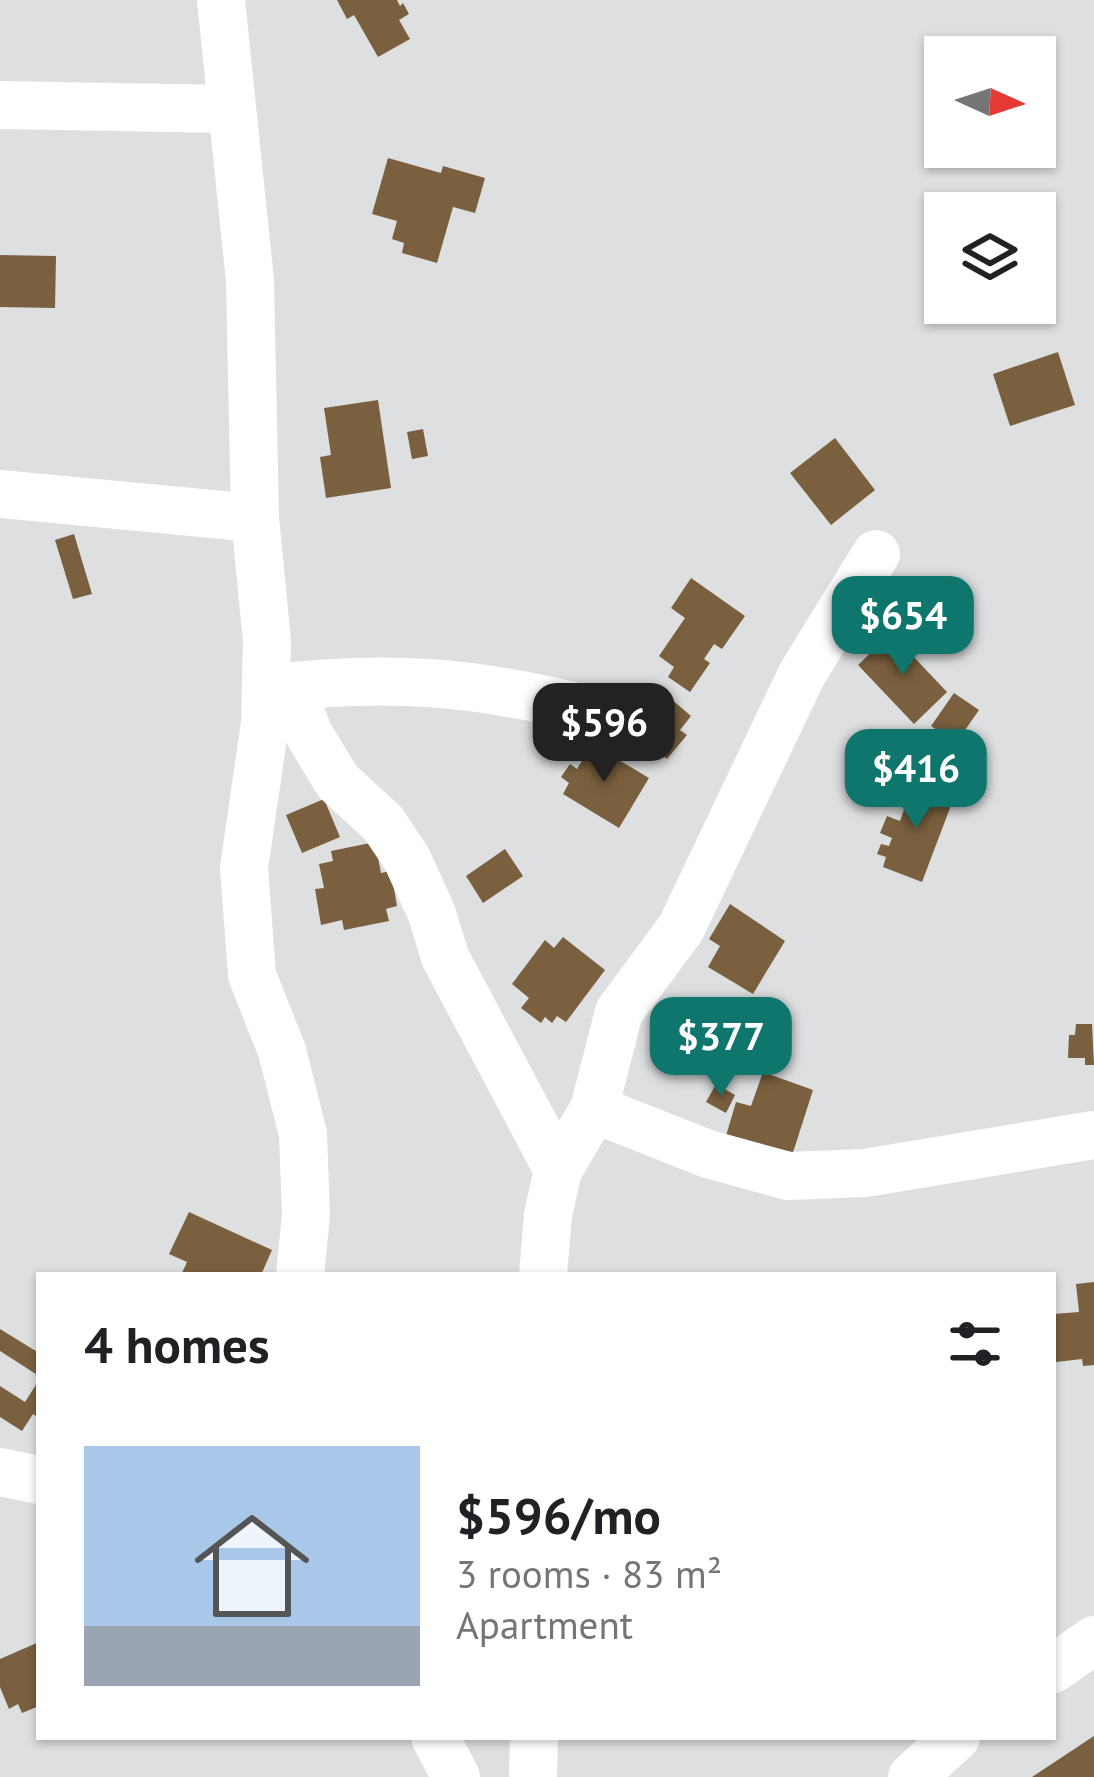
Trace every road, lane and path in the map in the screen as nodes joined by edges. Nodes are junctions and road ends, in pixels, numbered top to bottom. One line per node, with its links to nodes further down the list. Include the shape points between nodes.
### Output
1 (221, 0): 3 (street)
2 (0, 105): 3 (street)
3 (232, 109): 5 (street, via 250,281)
4 (0, 494): 5 (street)
5 (255, 518): 7 (street)
6 (876, 554): 9 (street, via 802,674 681,928 619,1012)
7 (278, 687): 8 (street, via 417,680); 11 (street, via 338,782 407,859 445,957); 12 (street, via 244,868 252,975 303,1134)
8 (589, 710)
9 (594, 1109): 10 (street, via 788,1176 865,1173); 11 (street)
10 (1094, 1135)
11 (558, 1170): 13 (street)
12 (300, 1272)
13 (543, 1272)
14 (0, 1472): 15 (street)
15 (36, 1479)
16 (1094, 1640): 17 (street)
17 (1056, 1667)
18 (437, 1740): 21 (street)
19 (535, 1740): 22 (street)
20 (953, 1740): 23 (street)
21 (456, 1777)
22 (533, 1777)
23 (912, 1777)

